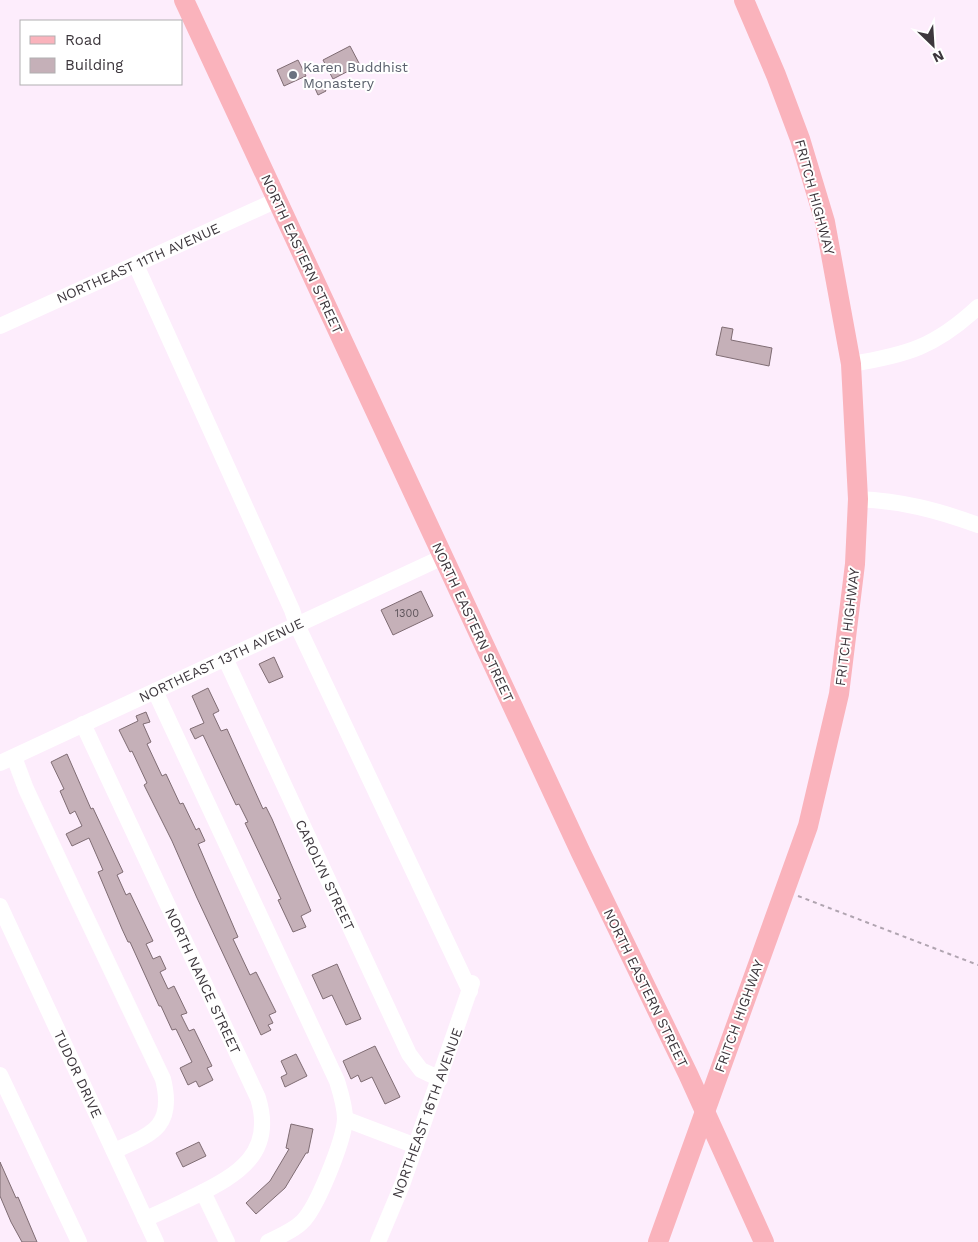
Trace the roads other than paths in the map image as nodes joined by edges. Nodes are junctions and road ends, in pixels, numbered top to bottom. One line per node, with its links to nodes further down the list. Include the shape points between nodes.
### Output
1 (184, 0): 3 (main road, NORTH EASTERN STREET)
2 (744, 0): 7 (main road, FRITCH HIGHWAY, via 800,139 825,222)
3 (277, 200): 4 (street, NORTHEAST 11TH AVENUE); 10 (main road, NORTH EASTERN STREET)
4 (136, 264): 6 (street, NORTHEAST 11TH AVENUE); 11 (street)
5 (978, 307): 7 (street, via 947,333 917,350)
6 (0, 326)
7 (851, 364): 8 (main road, FRITCH HIGHWAY)
8 (858, 499): 9 (street, via 923,507); 19 (main road, FRITCH HIGHWAY, via 853,591 839,694 808,826)
9 (978, 525)
10 (443, 556): 11 (street, NORTHEAST 13TH AVENUE); 19 (main road, NORTH EASTERN STREET)
11 (297, 625): 12 (street, NORTHEAST 13TH AVENUE); 18 (street, NORTHEAST 16TH AVENUE, via 471,987)
12 (224, 658): 13 (street, NORTHEAST 13TH AVENUE); 18 (street, CAROLYN STREET, via 409,1054 421,1070)
13 (155, 691): 14 (street, NORTHEAST 13TH AVENUE); 20 (street, via 337,1081)
14 (83, 724): 15 (street, NORTHEAST 13TH AVENUE); 23 (street, NORTH NANCE STREET, via 262,1111 262,1136 252,1157 228,1180)
15 (7, 760): 22 (street, via 26,790 163,1080 167,1096 158,1127 148,1136)
16 (0, 906): 22 (street, TUDOR DRIVE)
17 (0, 1076): 25 (street)
18 (440, 1079): 21 (street, NORTHEAST 16TH AVENUE)
19 (705, 1111): 30 (main road, FRITCH HIGHWAY); 31 (main road, NORTH EASTERN STREET)
20 (345, 1119): 21 (street); 28 (street, via 342,1136 312,1209 289,1232)
21 (416, 1146): 29 (street, NORTHEAST 16TH AVENUE)
22 (114, 1151): 24 (street, TUDOR DRIVE)
23 (203, 1192): 24 (street, NORTH NANCE STREET); 27 (street)
24 (145, 1219): 26 (street, TUDOR DRIVE)
25 (79, 1242)
26 (156, 1242)
27 (227, 1242)
28 (268, 1242)
29 (378, 1242)
30 (658, 1242)
31 (764, 1242)

